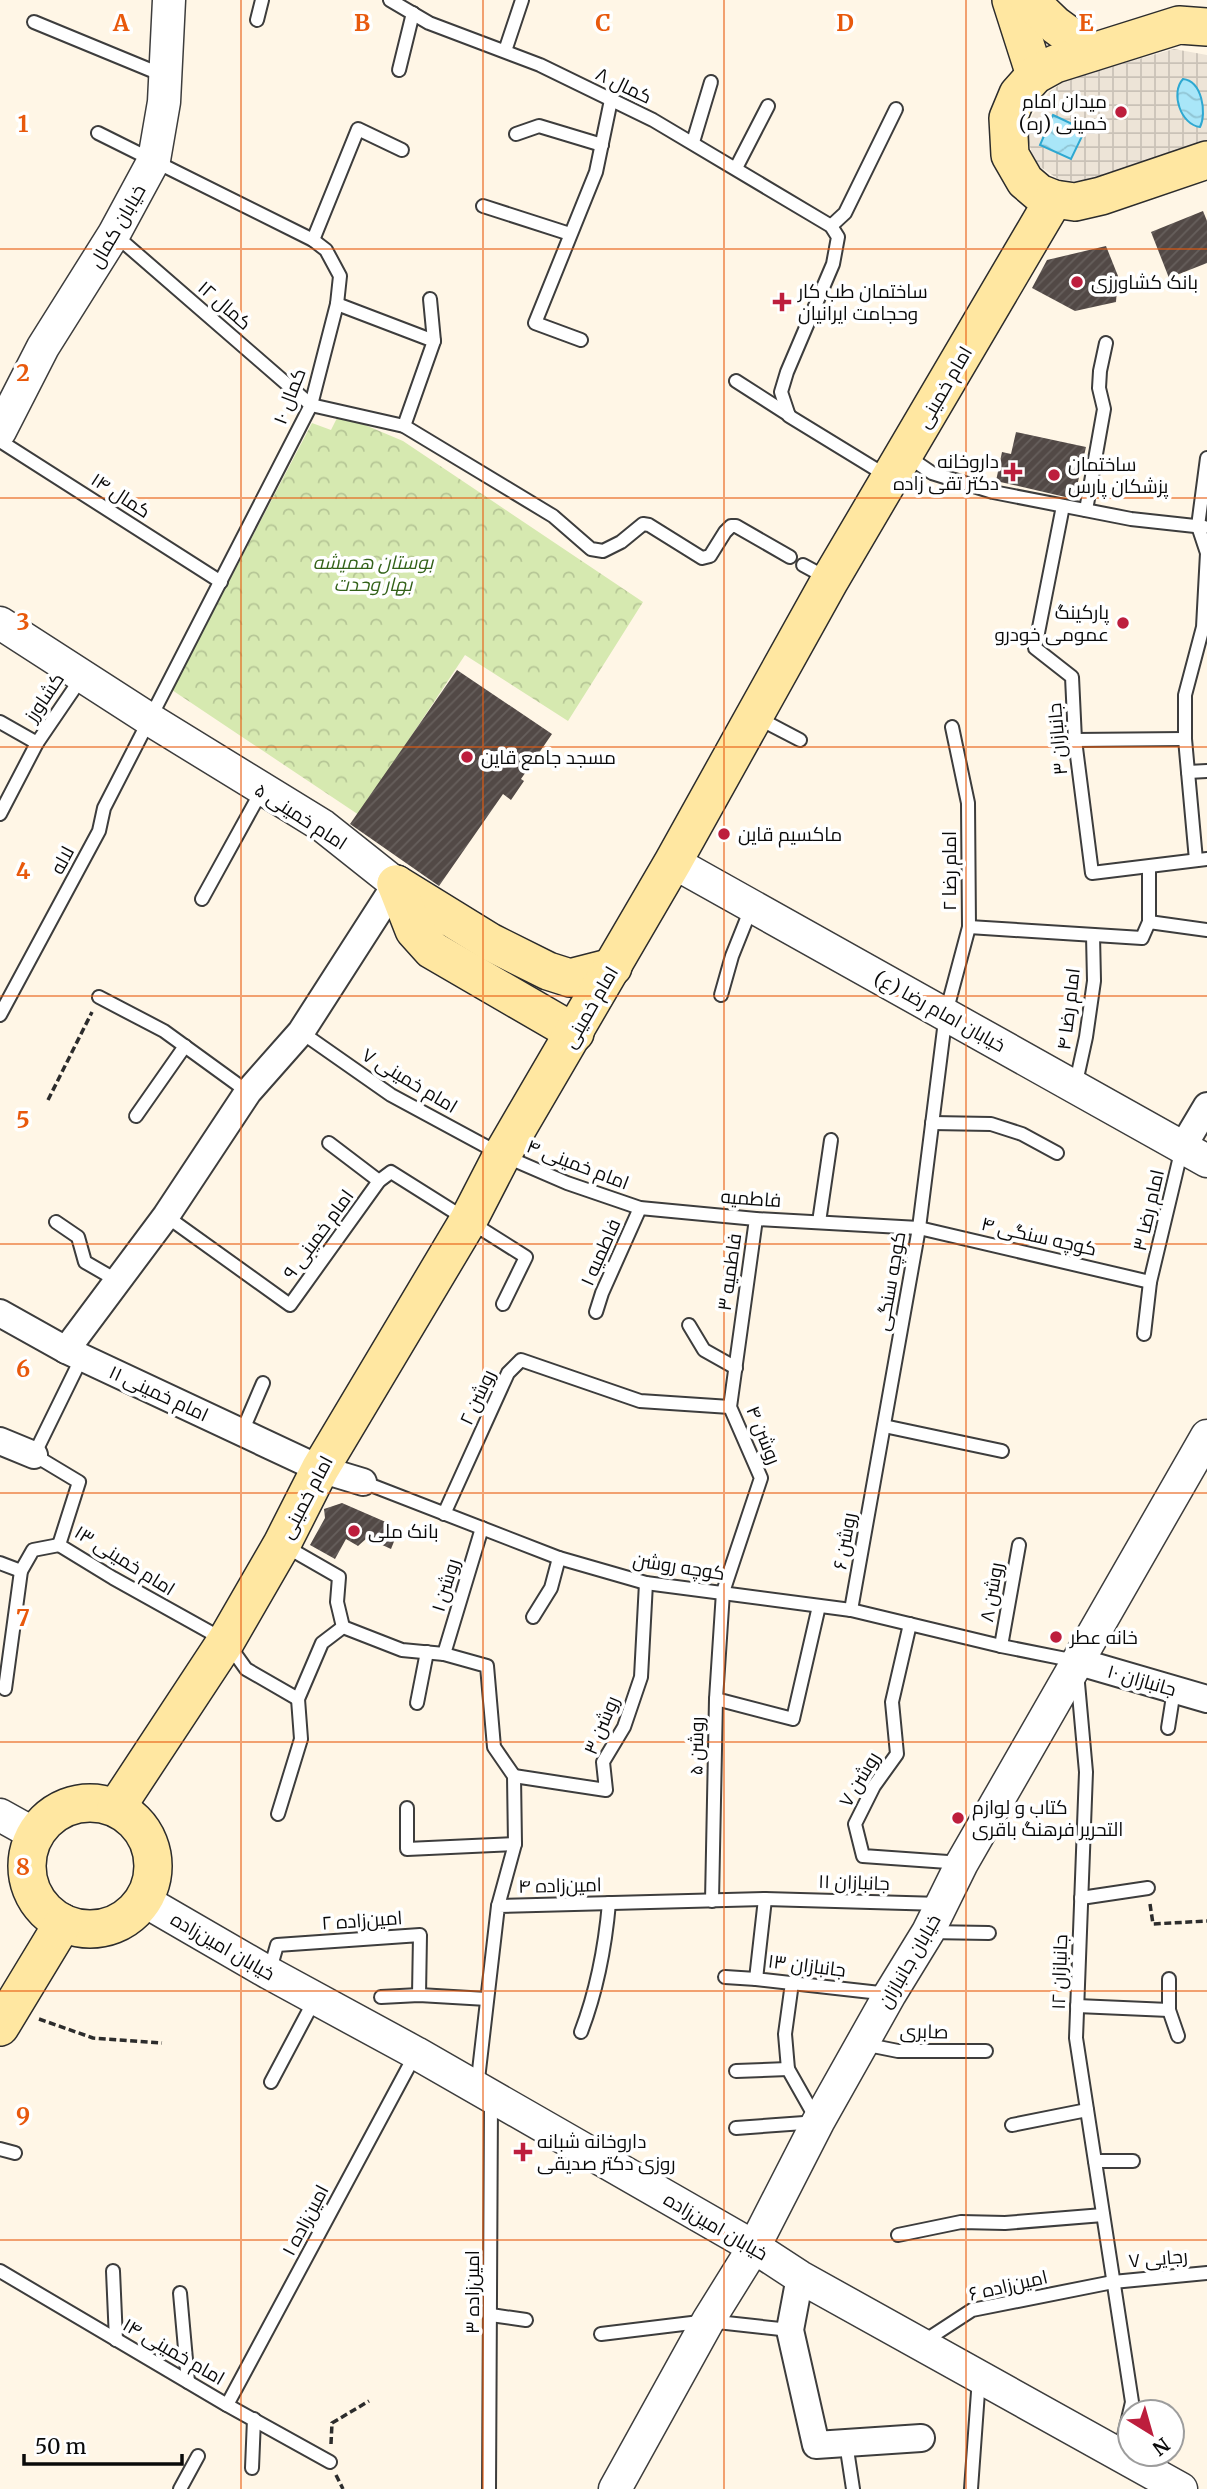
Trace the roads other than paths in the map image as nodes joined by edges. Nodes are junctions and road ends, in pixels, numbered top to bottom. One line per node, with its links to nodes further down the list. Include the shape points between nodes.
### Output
1 (169, 0): 15 (street, خیابان کمال)
2 (262, 0): 8 (lane)
3 (390, 0): 7 (lane, کمال ۸)
4 (522, 0): 11 (lane)
5 (1011, 0): 14 (main road)
6 (1029, 0): 12 (main road)
7 (413, 13): 11 (lane, کمال ۸); 13 (lane)
8 (257, 20)
9 (1198, 21): 12 (main road)
10 (34, 22): 15 (lane)
11 (505, 51): 17 (lane, کمال ۸)
12 (1092, 52): 14 (main road)
13 (399, 70)
14 (1035, 75): 28 (main road, via 1018,94 1008,118 1010,155 1026,181)
15 (165, 76): 25 (street, خیابان کمال)
16 (711, 82): 22 (lane)
17 (611, 100): 22 (lane, کمال ۸); 23 (lane)
18 (768, 106): 27 (lane)
19 (896, 109): 30 (lane, via 845,213)
20 (98, 133): 25 (lane, کمال ۱۰)
21 (516, 134): 23 (lane, via 540,126)
22 (692, 142): 27 (lane, کمال ۸)
23 (602, 145): 32 (lane)
24 (402, 150): 33 (lane, via 358,129)
25 (154, 160): 31 (street, خیابان کمال); 33 (lane, کمال ۱۰)
26 (1207, 160): 28 (main road, via 1088,199)
27 (736, 168): 30 (lane, کمال ۸)
28 (1055, 199): 46 (main road, امام خمینی)
29 (483, 206): 32 (lane)
30 (831, 226): 41 (lane, via 838,237 833,264 781,392)
31 (114, 234): 40 (lane, کمال ۱۲); 43 (street, خیابان کمال, via 43,347)
32 (570, 234): 36 (lane, via 535,323)
33 (313, 240): 35 (lane, کمال ۱۰, via 327,250 340,276)
34 (429, 299): 37 (lane)
35 (337, 304): 37 (lane); 40 (lane, کمال ۱۰)
36 (581, 340)
37 (434, 341): 42 (lane)
38 (1106, 343): 48 (lane, via 1099,388 1104,410)
39 (736, 381): 41 (lane)
40 (311, 405): 42 (lane); 51 (lane, کمال ۱۰)
41 (789, 416): 46 (lane)
42 (404, 426): 50 (lane, via 553,516 591,549 603,551 643,524 702,558 710,556 731,526 736,526)
43 (0, 431)
44 (0, 441): 51 (lane, کمال ۱۴)
45 (1207, 458): 49 (lane)
46 (897, 466): 47 (lane); 55 (main road, امام خمینی, via 816,572)
47 (1063, 506): 48 (lane); 61 (lane, جانبازان ۳, via 1035,648 1072,677)
48 (1086, 510): 49 (lane)
49 (1202, 526): 53 (lane, via 1207,553)
50 (790, 557)
51 (221, 582): 56 (lane, کمال ۱۰)
52 (0, 623): 54 (street, امام خمینی ۵)
53 (1205, 627): 59 (lane, via 1185,695)
54 (82, 677): 56 (street, امام خمینی ۵); 62 (lane, کشاورز)
55 (755, 717): 60 (lane); 68 (main road, امام خمینی)
56 (149, 719): 65 (street, امام خمینی ۵); 81 (lane, لاله, via 104,808 99,831)
57 (0, 722): 62 (lane)
58 (952, 727): 74 (lane, امام رضا ۲, via 968,803)
59 (1185, 739): 61 (lane); 64 (lane)
60 (800, 740)
61 (1075, 740): 69 (lane, جانبازان ۳, via 1093,873)
62 (37, 743): 66 (lane, کشاورز)
63 (1207, 771): 64 (lane)
64 (1188, 772): 67 (lane)
65 (262, 789): 70 (street, امام خمینی ۵, via 323,826); 71 (lane)
66 (0, 814)
67 (1201, 859): 69 (lane, جانبازان ۳)
68 (673, 862): 72 (street, خیابان امام رضا (ع)); 77 (main road, امام خمینی)
69 (1149, 868): 73 (lane)
70 (396, 884): 77 (main road, via 490,942 548,971 570,978); 82 (street); 83 (main road, via 414,930 432,950)
71 (202, 899)
72 (753, 905): 78 (lane); 80 (street, خیابان امام رضا (ع))
73 (1149, 922): 75 (lane); 76 (lane, via 1142,938)
74 (969, 927): 76 (lane); 80 (lane, امام رضا ۲)
75 (1207, 930)
76 (1093, 935): 85 (lane, امام رضا ۴, via 1094,981)
77 (613, 967): 83 (main road, امام خمینی)
78 (721, 995)
79 (99, 997): 84 (lane)
80 (946, 1013): 85 (street, خیابان امام رضا (ع)); 86 (lane, امام رضا ۲)
81 (0, 1015)
82 (301, 1032): 87 (street); 95 (lane, امام خمینی ۷, via 391,1095)
83 (575, 1034): 95 (main road, امام خمینی)
84 (185, 1046): 87 (lane); 89 (lane)
85 (1075, 1087): 94 (street, خیابان امام رضا (ع))
86 (936, 1091): 90 (lane, کوچه سنگی)
87 (248, 1092): 98 (street)
88 (1207, 1106): 94 (street)
89 (136, 1116)
90 (932, 1123): 93 (lane, via 991,1124); 104 (lane, کوچه سنگی)
91 (831, 1140): 102 (lane)
92 (329, 1143): 96 (lane)
93 (1057, 1153)
94 (1195, 1154): 106 (lane, امام رضا ۳)
95 (502, 1155): 97 (lane, امام خمینی ۴); 100 (main road, امام خمینی)
96 (379, 1181): 98 (lane, امام خمینی ۹, via 290,1305); 100 (lane, امام خمینی ۹, via 391,1172)
97 (640, 1208): 99 (lane, فاطمیه); 109 (lane, فاطمیه ۱)
98 (166, 1216): 105 (street)
99 (756, 1219): 102 (lane, فاطمیه); 111 (lane, فاطمیه ۳)
100 (468, 1221): 107 (lane, via 526,1257); 123 (main road, امام خمینی)
101 (57, 1222): 105 (lane, via 78,1237 85,1262)
102 (819, 1222): 103 (lane, فاطمیه)
103 (859, 1224): 104 (lane, کوچه سنگی ۴)
104 (919, 1228): 106 (lane, کوچه سنگی ۴); 117 (lane, کوچه سنگی)
105 (118, 1281): 113 (street)
106 (1150, 1282): 112 (lane, امام رضا ۳)
107 (503, 1304)
108 (0, 1312): 113 (street, امام خمینی ۱۱)
109 (596, 1312)
110 (689, 1325): 114 (lane, via 704,1350)
111 (741, 1330): 114 (lane, روشن ۴)
112 (1144, 1334)
113 (74, 1353): 118 (street, امام خمینی ۱۱); 122 (lane)
114 (736, 1368): 116 (lane, روشن ۴)
115 (263, 1383): 118 (lane)
116 (730, 1407): 126 (lane, روشن ۲, via 640,1401 521,1360 508,1373); 135 (lane, روشن ۴, via 761,1478)
117 (884, 1426): 121 (lane); 124 (lane, کوچه سنگی)
118 (242, 1432): 123 (street, امام خمینی ۱۱)
119 (1207, 1436): 145 (street, خیابان جانبازان)
120 (0, 1441): 122 (street)
121 (1002, 1451)
122 (34, 1455): 129 (lane, امام خمینی ۱۳, via 79,1482)
123 (320, 1469): 125 (street, امام خمینی ۱۱); 128 (main road, امام خمینی)
124 (875, 1478): 137 (lane, روشن ۶)
125 (363, 1482): 126 (lane, کوچه روشن)
126 (444, 1514): 127 (lane, کوچه روشن)
127 (482, 1528): 131 (lane, کوچه روشن); 144 (lane, روشن ۱)
128 (282, 1544): 140 (lane, via 339,1577 337,1602); 141 (main road, امام خمینی)
129 (59, 1545): 133 (lane, via 33,1550); 141 (lane, امام خمینی ۱۳)
130 (1019, 1545): 142 (lane, روشن ۸)
131 (559, 1558): 134 (lane, کوچه روشن); 138 (lane, via 551,1588)
132 (0, 1563): 133 (lane)
133 (21, 1572): 146 (lane)
134 (646, 1583): 135 (lane, کوچه روشن); 153 (lane, روشن ۳, via 641,1677 624,1727 603,1762 606,1790)
135 (723, 1592): 136 (lane, کوچه روشن); 149 (lane, روشن ۵)
136 (819, 1606): 137 (lane, کوچه روشن); 149 (lane, via 793,1719)
137 (851, 1611): 139 (lane, کوچه روشن)
138 (533, 1617)
139 (910, 1624): 142 (lane, کوچه روشن); 160 (lane, روشن ۷, via 892,1702 897,1754 855,1824 863,1856)
140 (343, 1626): 143 (lane, via 402,1650); 148 (lane, via 322,1643)
141 (226, 1642): 148 (lane, via 246,1669); 154 (main road, امام خمینی)
142 (1001, 1646): 145 (lane, کوچه روشن)
143 (427, 1652): 144 (lane); 151 (lane)
144 (444, 1654): 153 (lane, via 487,1666 494,1747)
145 (1076, 1661): 147 (street, جانبازان ۱۰); 160 (street, خیابان جانبازان); 162 (lane, جانبازان ۱۲, via 1086,1772)
146 (5, 1689)
147 (1174, 1690): 150 (street, جانبازان ۱۰); 152 (lane)
148 (298, 1699): 156 (lane, via 301,1739)
149 (716, 1699): 165 (lane, روشن ۵)
150 (1207, 1699)
151 (417, 1703)
152 (1168, 1728)
153 (514, 1776): 159 (lane)
154 (116, 1808): 158 (main road, via 98,1803 69,1807 55,1813); 164 (main road, via 137,1825 150,1848 153,1866)
155 (407, 1808): 159 (lane, via 407,1849)
156 (278, 1814)
157 (0, 1815): 158 (street)
158 (36, 1835): 169 (main road, via 27,1863 32,1892)
159 (515, 1844): 168 (lane)
160 (962, 1863): 167 (street, خیابان جانبازان)
161 (1148, 1888): 162 (lane)
162 (1081, 1898): 182 (lane, جانبازان ۱۲)
163 (765, 1899): 165 (lane, امین‌زاده ۴); 167 (lane, جانبازان ۱۱); 174 (lane, جانبازان ۱۳)
164 (143, 1900): 169 (main road, via 123,1918 99,1928); 172 (street, خیابان امین‌زاده)
165 (712, 1901): 166 (lane, امین‌زاده ۴)
166 (610, 1903): 168 (lane, امین‌زاده ۴); 185 (lane, via 603,1960)
167 (942, 1904): 170 (street, خیابان جانبازان)
168 (498, 1906): 181 (lane, امین‌زاده ۴)
169 (64, 1923): 184 (main road)
170 (928, 1932): 171 (lane); 177 (street, خیابان جانبازان)
171 (989, 1933)
172 (269, 1973): 178 (lane, امین‌زاده ۲, via 277,1945 420,1935); 180 (street, خیابان امین‌زاده)
173 (725, 1977): 174 (lane)
174 (756, 1979): 176 (lane, جانبازان ۱۳)
175 (1169, 1979): 183 (lane)
176 (792, 1983): 177 (lane, جانبازان ۱۳); 190 (lane, via 785,2034)
177 (890, 1994): 187 (street, خیابان جانبازان)
178 (419, 1995): 179 (lane); 181 (lane)
179 (381, 1997)
180 (316, 1998): 189 (street, خیابان امین‌زاده); 192 (lane)
181 (487, 1999): 193 (lane, امین‌زاده ۴)
182 (1077, 2006): 183 (lane); 194 (lane, جانبازان ۱۲, via 1076,2038)
183 (1169, 2010): 186 (lane)
184 (4, 2018)
185 (581, 2032)
186 (1178, 2036)
187 (862, 2044): 188 (lane, صابری, via 898,2051); 195 (street, خیابان جانبازان)
188 (986, 2051)
189 (416, 2053): 193 (street, خیابان امین‌زاده); 221 (lane, امین‌زاده ۱)
190 (789, 2069): 191 (lane); 195 (lane)
191 (736, 2071)
192 (271, 2082)
193 (484, 2092): 204 (street, خیابان امین‌زاده); 211 (lane, امین‌زاده ۳)
194 (1087, 2110): 196 (lane); 200 (lane, جانبازان ۱۲)
195 (818, 2122): 197 (lane); 204 (street, خیابان جانبازان)
196 (1012, 2125)
197 (736, 2128)
198 (0, 2149): 199 (lane)
199 (15, 2153)
200 (1095, 2161): 201 (lane); 202 (lane, جانبازان ۱۲)
201 (1133, 2161)
202 (1103, 2215): 203 (lane, via 961,2222); 209 (lane, جانبازان ۱۲)
203 (898, 2235)
204 (754, 2247): 208 (street, خیابان امین‌زاده); 213 (street, خیابان جانبازان)
205 (0, 2271): 216 (lane, امام خمینی ۱۴)
206 (113, 2271): 216 (lane)
207 (1207, 2273): 209 (lane, رجایی ۷)
208 (800, 2277): 214 (street); 217 (street, خیابان امین‌زاده)
209 (1113, 2282): 217 (lane, امین‌زاده ۶, via 972,2309); 220 (lane, جانبازان ۱۲)
210 (180, 2293): 219 (lane)
211 (491, 2315): 212 (lane); 231 (lane, امین‌زاده ۳)
212 (526, 2320)
213 (708, 2320): 214 (lane); 215 (lane); 232 (street, خیابان جانبازان)
214 (790, 2330): 224 (street, via 816,2445)
215 (601, 2334)
216 (116, 2340): 219 (lane, امام خمینی ۱۴)
217 (920, 2344): 218 (street, خیابان امین‌زاده)
218 (979, 2378): 225 (street, خیابان امین‌زاده); 234 (lane)
219 (188, 2382): 221 (lane, امام خمینی ۱۴)
220 (1131, 2398)
221 (228, 2405): 222 (lane, امام خمینی ۱۴)
222 (254, 2420): 227 (lane, امام خمینی ۱۴); 229 (lane)
223 (921, 2438): 224 (street)
224 (846, 2443): 233 (lane)
225 (1116, 2455)
226 (198, 2456): 230 (lane)
227 (330, 2462)
228 (1140, 2468): 235 (street, خیابان امین‌زاده)
229 (252, 2469)
230 (180, 2489)
231 (489, 2489)
232 (615, 2489)
233 (853, 2489)
234 (971, 2489)
235 (1181, 2489)

